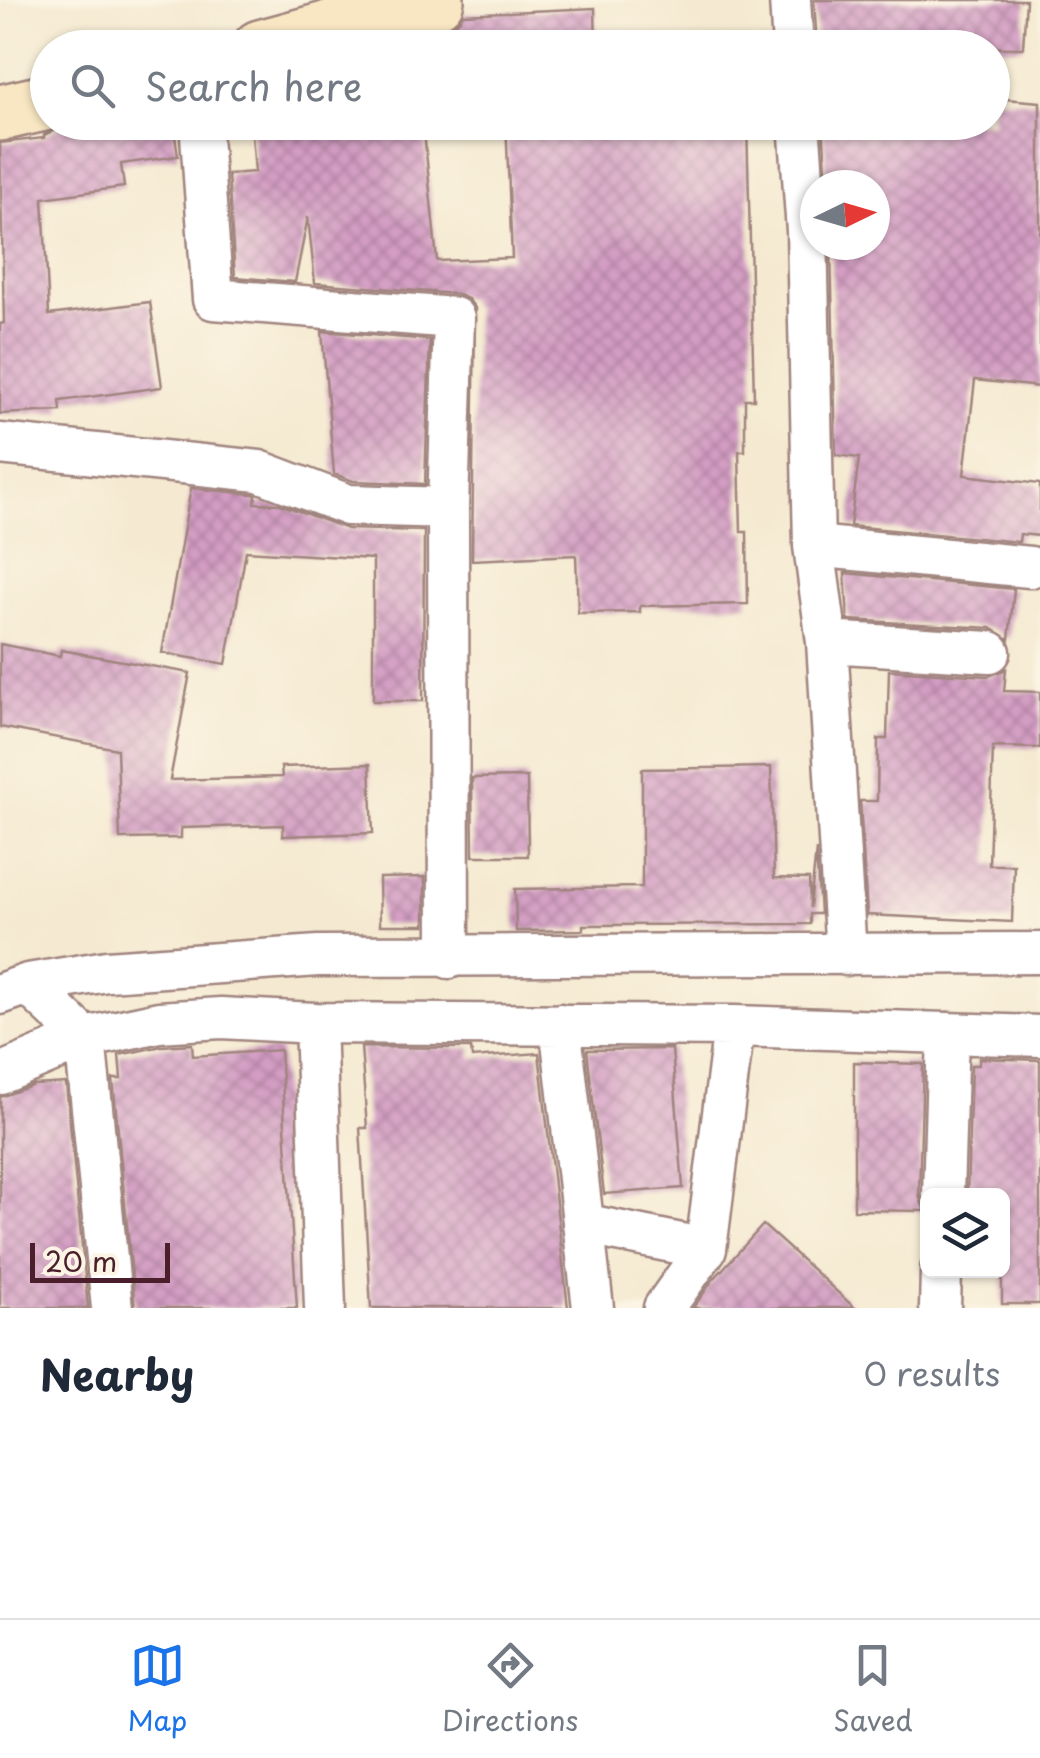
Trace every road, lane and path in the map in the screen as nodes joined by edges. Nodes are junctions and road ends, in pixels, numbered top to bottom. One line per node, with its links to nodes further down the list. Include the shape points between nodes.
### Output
1 (790, 0): 4 (street)
2 (417, 2): 3 (main road)
3 (321, 30)
4 (792, 30)
5 (30, 106): 6 (main road)
6 (0, 113)
7 (201, 140): 10 (street, via 213,299 454,318)
8 (800, 140): 11 (street)
9 (0, 444): 10 (street, via 259,471 348,504)
10 (448, 508): 17 (street)
11 (814, 546): 12 (street); 13 (street)
12 (1030, 567)
13 (827, 642): 14 (street); 16 (street)
14 (990, 652)
15 (1040, 953): 16 (street)
16 (846, 955): 17 (street)
17 (449, 958): 18 (street, via 318,956 107,971)
18 (14, 989): 24 (street)
19 (315, 1023): 20 (street); 24 (street, via 159,1022); 31 (street)
20 (560, 1024): 21 (street); 27 (street)
21 (734, 1026): 22 (street); 28 (street)
22 (948, 1033): 23 (street); 26 (street)
23 (1040, 1036)
24 (85, 1038): 25 (street); 30 (street)
25 (0, 1074)
26 (943, 1188)
27 (583, 1224): 28 (street); 32 (street)
28 (706, 1249): 33 (street)
29 (941, 1278): 34 (street)
30 (112, 1308)
31 (325, 1308)
32 (594, 1308)
33 (664, 1308)
34 (940, 1308)

